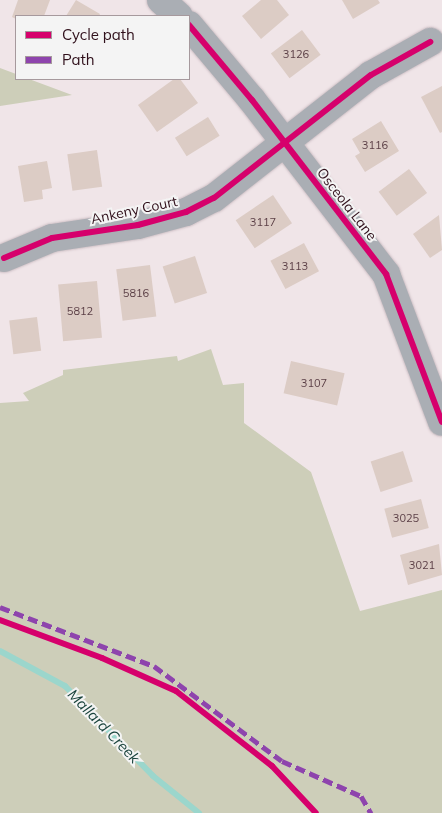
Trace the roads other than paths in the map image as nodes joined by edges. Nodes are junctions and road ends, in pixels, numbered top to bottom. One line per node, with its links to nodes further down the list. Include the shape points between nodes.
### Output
1 (161, 0): 2 (street)
2 (178, 15)
3 (190, 26): 5 (street, Osceola Lane)
4 (430, 42): 5 (street, Ankeny Court, via 372,75)
5 (285, 144): 6 (street, Ankeny Court, via 214,198 186,212 138,225 52,238); 7 (street, Osceola Lane, via 386,274)
6 (4, 258)
7 (442, 422)

